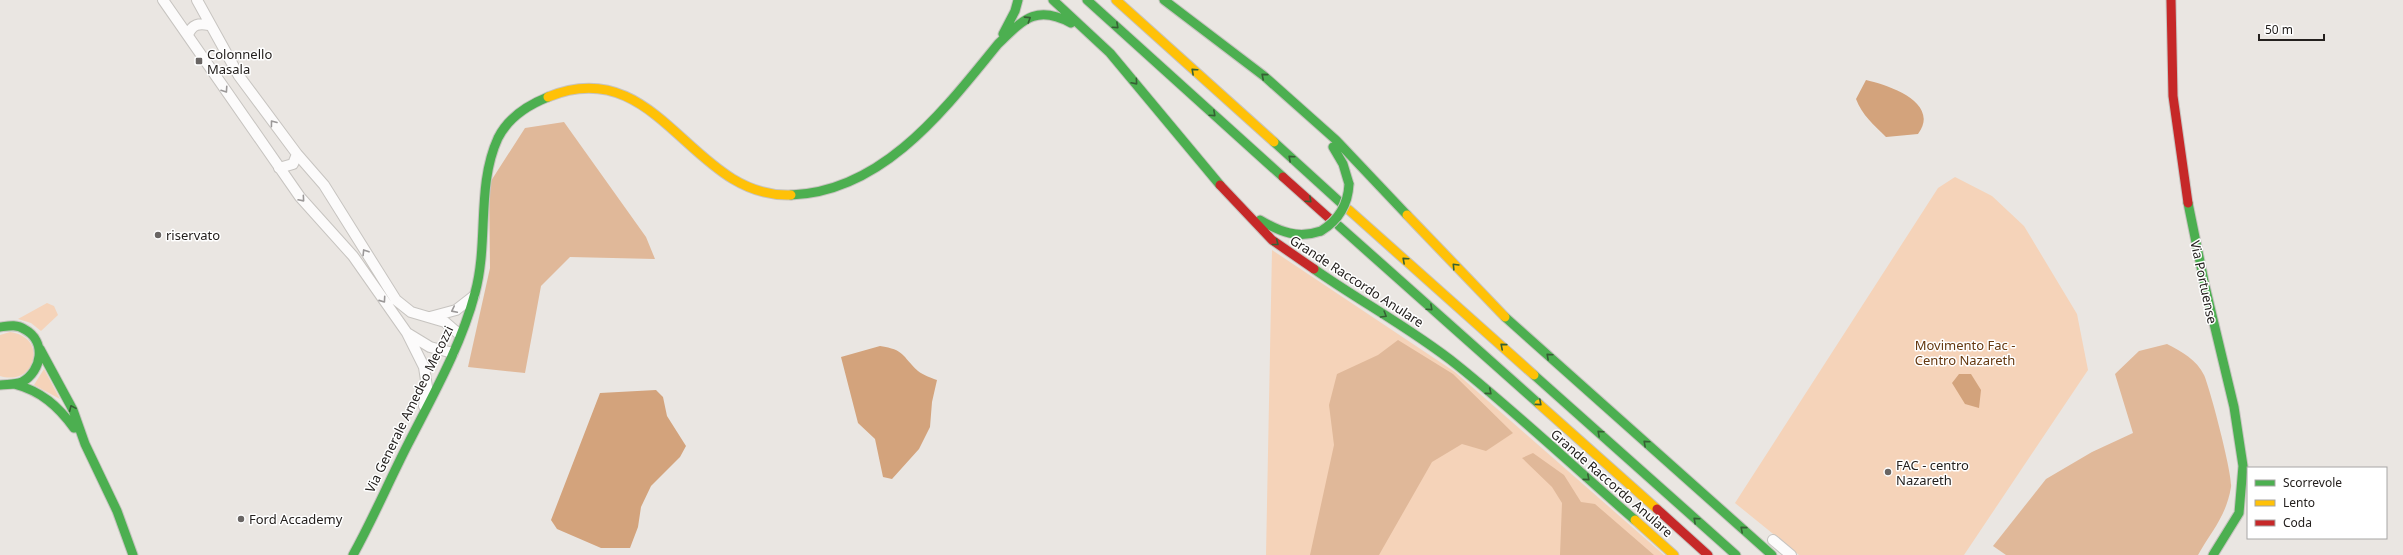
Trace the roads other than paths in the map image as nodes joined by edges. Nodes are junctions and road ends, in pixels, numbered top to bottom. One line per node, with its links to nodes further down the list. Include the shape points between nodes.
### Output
1 (163, 0): 11 (street)
2 (197, 0): 10 (street)
3 (1018, 0): 12 (main road, via 1013,17)
4 (1053, 0): 13 (main road, Grande Raccordo Anulare)
5 (1061, 0): 13 (main road)
6 (1087, 0): 20 (main road, one-way to 20)
7 (1116, 0): 18 (main road, one-way to 7)
8 (1164, 0): 14 (main road, one-way to 8, via 1264,76)
9 (2171, 0): 40 (main road, Via Portuense, via 2174,96 2185,188 2234,407 2244,466 2240,510)
10 (209, 25): 11 (street, via 197,24); 15 (street, one-way to 10, via 239,76)
11 (188, 35): 16 (street, one-way to 16)
12 (998, 44): 13 (main road, one-way to 13, via 1034,15 1051,13 1070,22); 22 (main road, Via Generale Amedeo Mecozzi, via 958,93 894,157 849,182 805,194 765,193 734,181 647,107 625,96 579,89 544,98 511,121 498,139 490,158 484,188 482,254)
13 (1110, 53): 17 (main road, Grande Raccordo Anulare, one-way to 17)
14 (1292, 102): 17 (main road, bridge, via 1339,155 1349,184 1346,204 1340,215 1321,231 1302,236 1282,232 1255,216); 38 (main road, one-way to 14, via 1490,303 1336,140)
15 (297, 154): 16 (street, via 293,164); 23 (street, one-way to 15, via 411,312 396,300 324,185)
16 (279, 168): 25 (street, one-way to 25, via 300,197 353,256)
17 (1220, 185): 35 (main road, Grande Raccordo Anulare, one-way to 35, via 1265,233 1286,251 1346,292 1408,329 1457,365)
18 (1341, 202)
19 (1349, 210): 37 (main road, one-way to 19)
20 (1330, 219)
21 (1339, 226): 36 (main road, Grande Raccordo Anulare, one-way to 36)
22 (475, 295): 23 (street, one-way to 23, via 456,310); 26 (main road, Via Generale Amedeo Mecozzi)
23 (429, 318): 26 (street, via 445,322)
24 (0, 326): 27 (main road, via 11,324 24,328 34,336)
25 (407, 333): 28 (street, via 430,347); 30 (street, via 424,367 427,387)
26 (460, 335): 28 (main road, Via Generale Amedeo Mecozzi)
27 (40, 349): 29 (main road, via 35,371 23,382); 31 (main road, one-way to 27, via 73,410)
28 (454, 353): 30 (main road, Via Generale Amedeo Mecozzi)
29 (5, 384): 31 (main road, via 29,386 50,399 64,413)
30 (423, 414): 34 (main road, Via Generale Amedeo Mecozzi)
31 (85, 444): 33 (main road)
32 (1773, 540): 39 (street)
33 (133, 555)
34 (353, 555)
35 (1674, 555)
36 (1708, 555)
37 (1736, 555)
38 (1772, 555)
39 (1791, 555)
40 (2213, 555)

